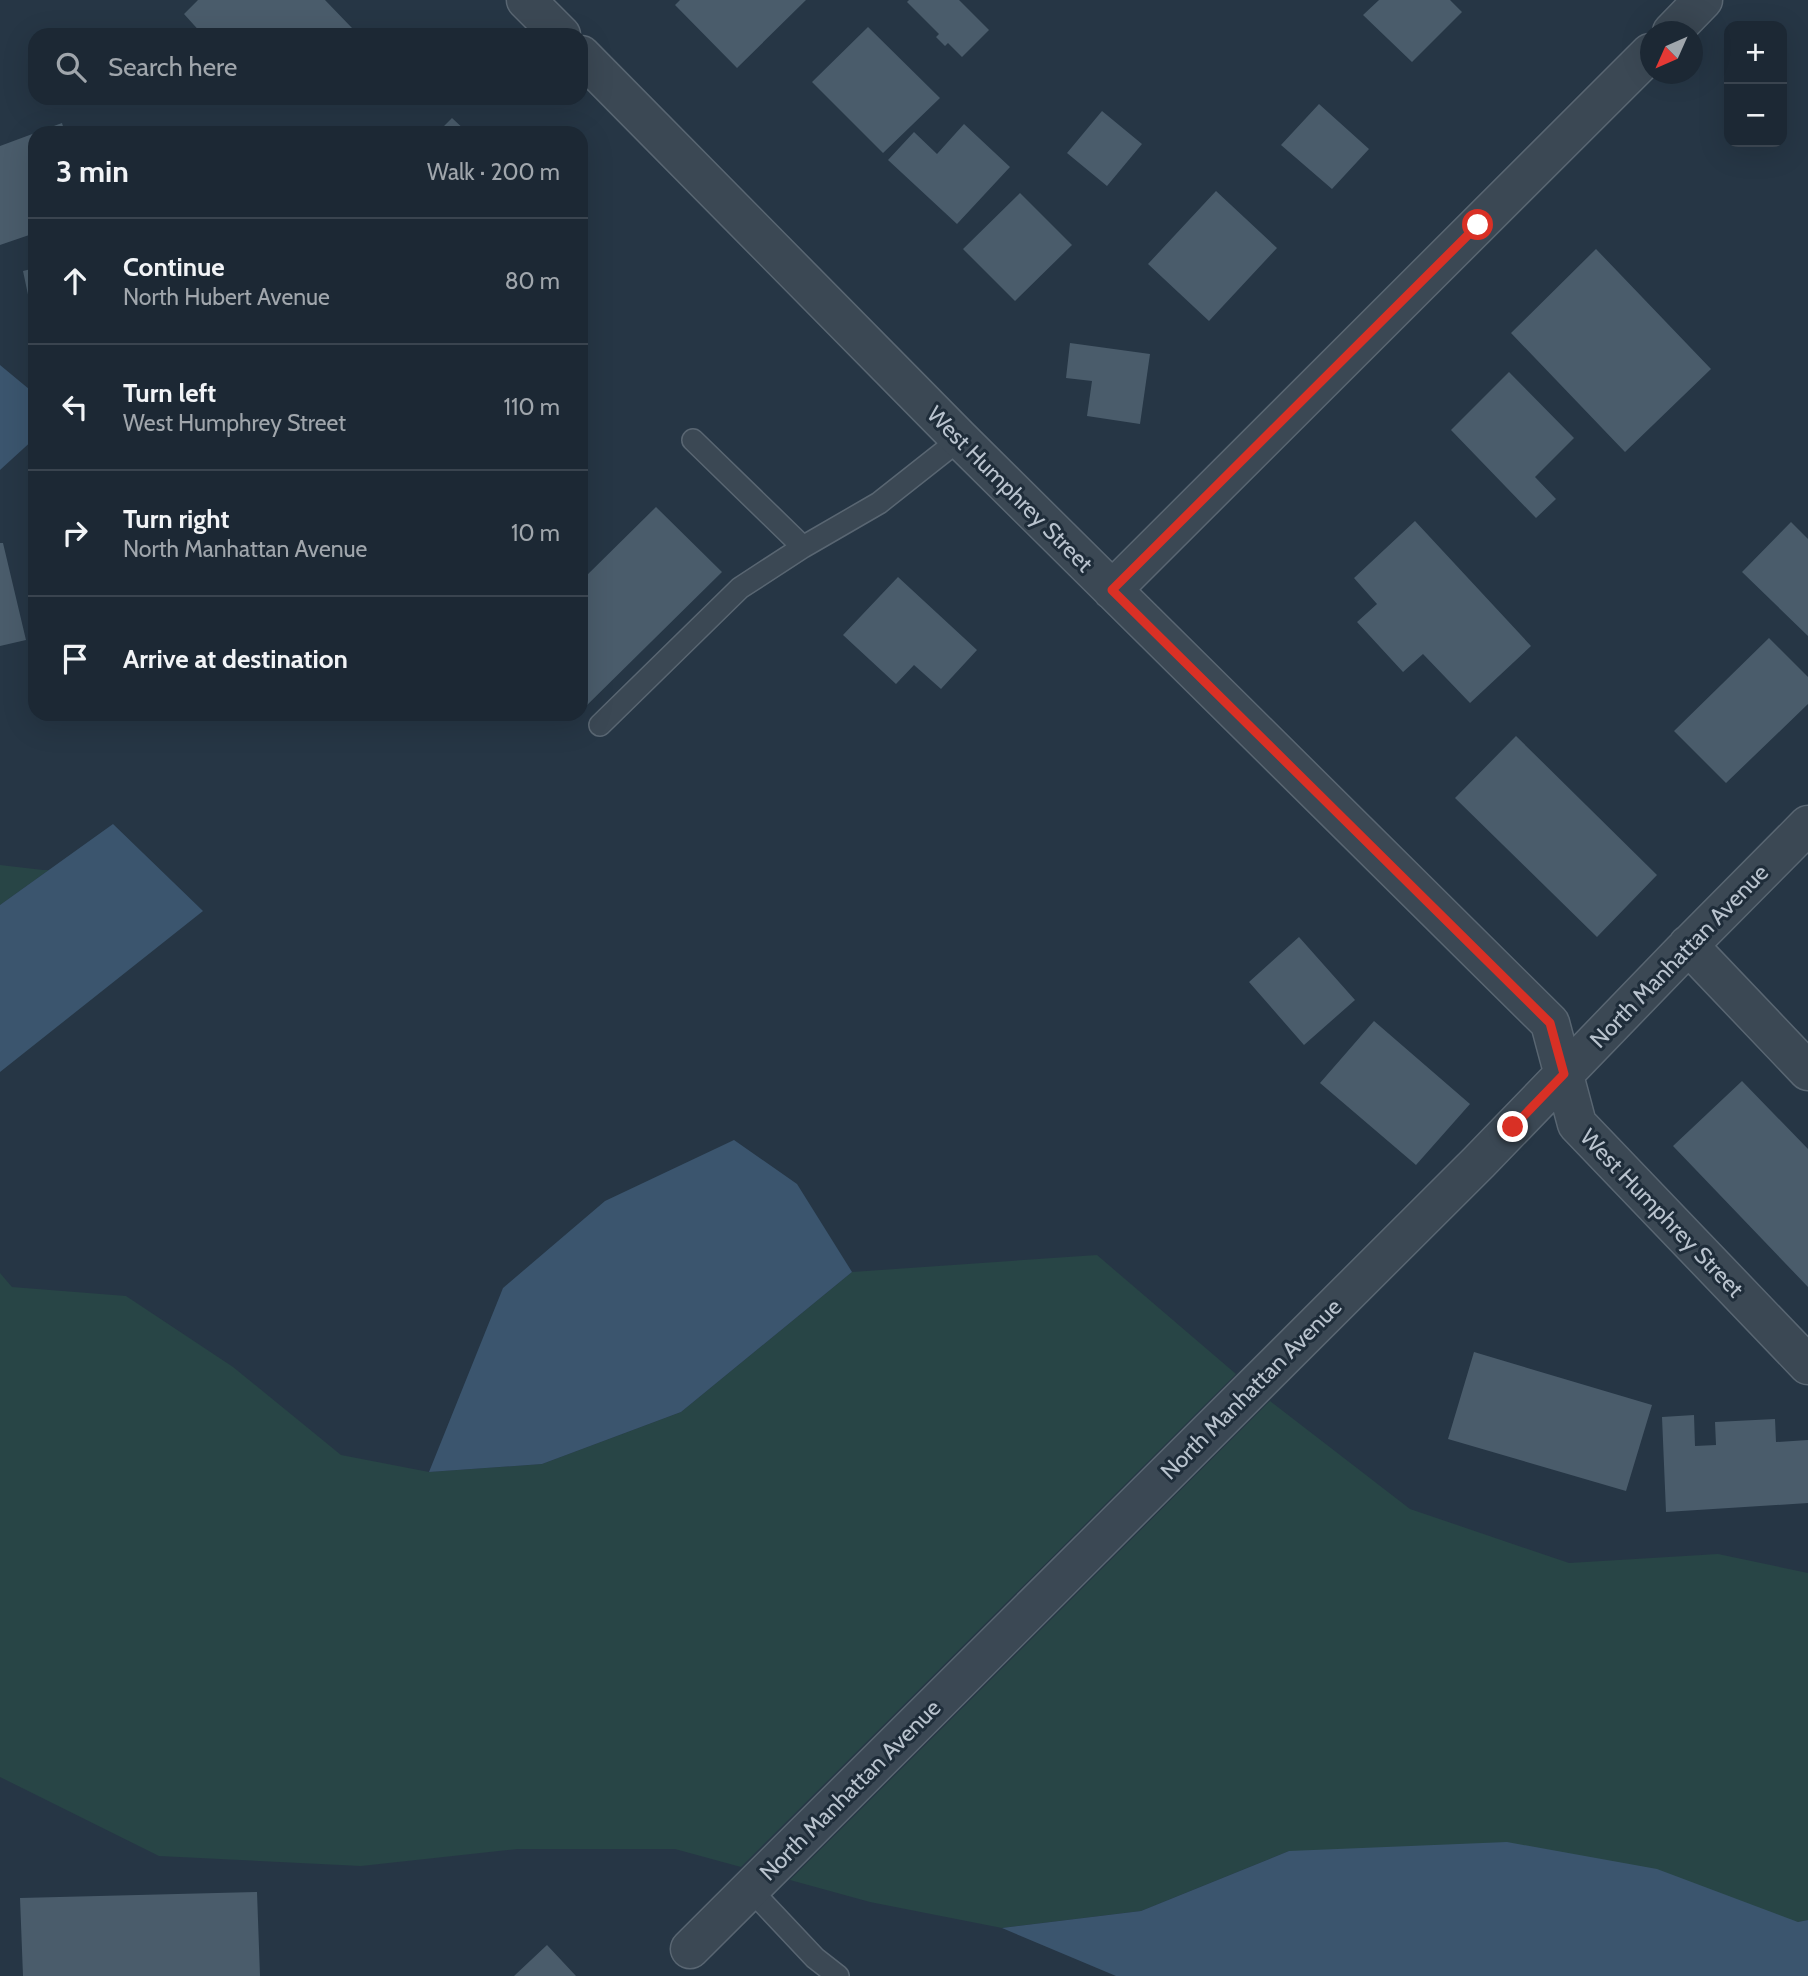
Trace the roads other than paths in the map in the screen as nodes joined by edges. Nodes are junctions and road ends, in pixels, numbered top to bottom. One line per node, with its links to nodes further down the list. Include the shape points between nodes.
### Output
1 (526, 0): 4 (street)
2 (1703, 0): 3 (street)
3 (1683, 21)
4 (554, 28)
5 (588, 62): 7 (street, West Humphrey Street)
6 (1640, 63): 10 (street)
7 (960, 439): 9 (lane, via 879,503); 10 (street, West Humphrey Street)
8 (693, 440): 9 (lane)
9 (803, 547): 11 (lane, via 740,588)
10 (1112, 590): 15 (street, West Humphrey Street, via 1550,1023)
11 (600, 725)
12 (1808, 825): 13 (street, North Manhattan Avenue)
13 (1688, 945): 14 (street); 15 (street, North Manhattan Avenue)
14 (1807, 1069)
15 (1564, 1074): 16 (street, West Humphrey Street, via 1577,1124); 17 (street, North Manhattan Avenue)
16 (1808, 1365)
17 (750, 1889): 18 (street, North Manhattan Avenue); 19 (lane)
18 (690, 1949)
19 (838, 1976)

